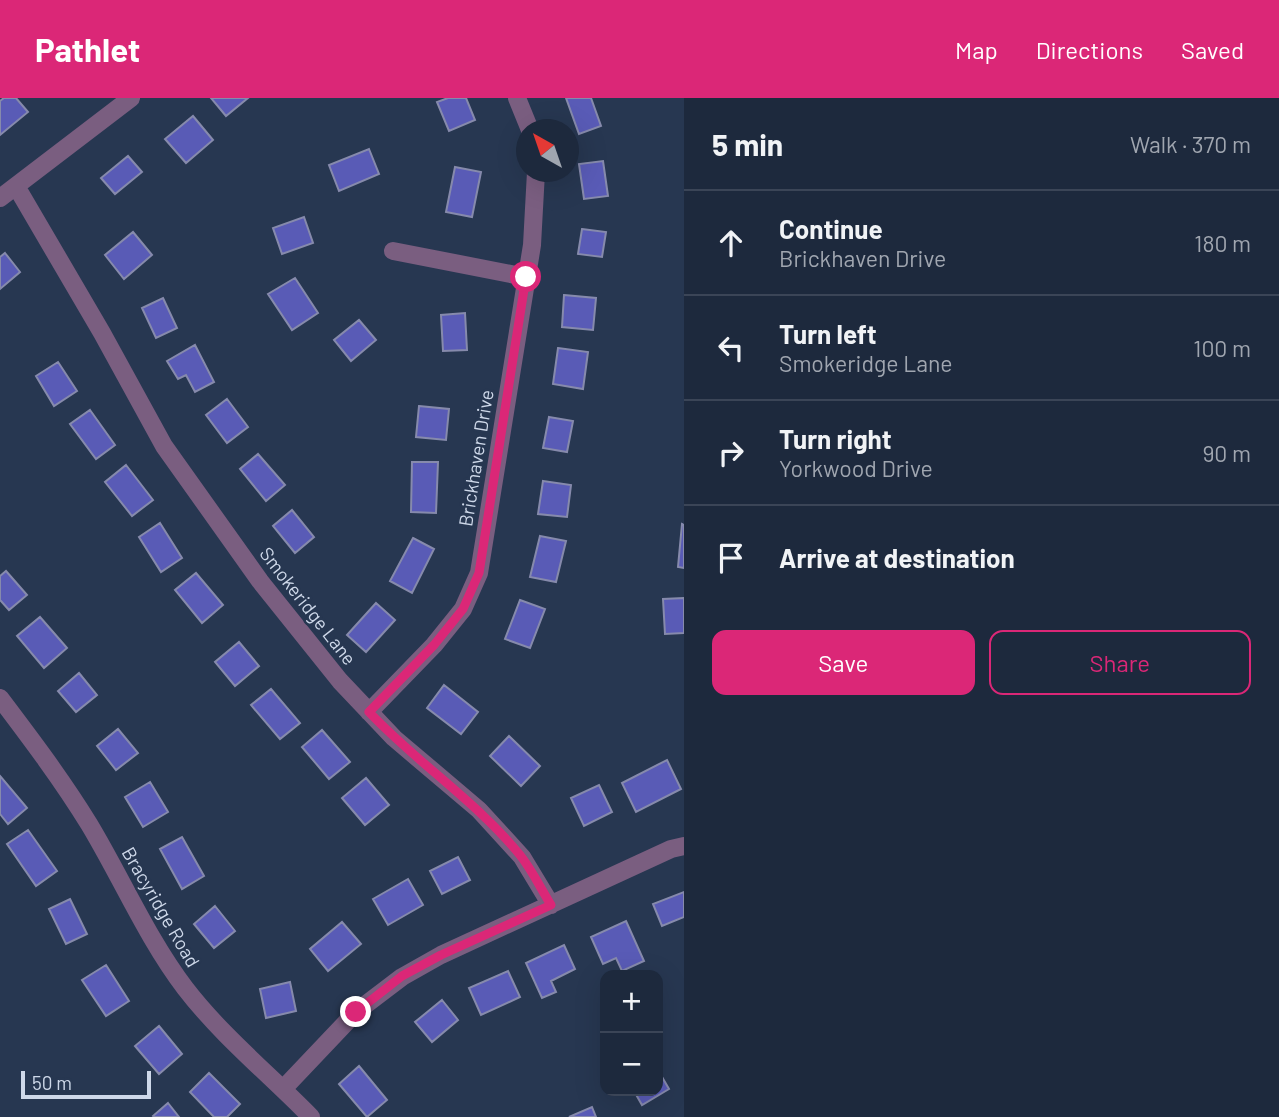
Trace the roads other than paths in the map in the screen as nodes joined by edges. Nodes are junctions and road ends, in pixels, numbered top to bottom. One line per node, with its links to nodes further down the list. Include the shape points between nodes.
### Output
1 (131, 98): 5 (street)
2 (517, 98): 3 (street)
3 (526, 119)
4 (536, 182): 8 (street, Brickhaven Drive)
5 (16, 186): 6 (street); 10 (street, Smokeridge Lane, via 164,446 298,631)
6 (0, 198)
7 (393, 251): 8 (street)
8 (526, 277): 10 (street, Brickhaven Drive, via 479,573 449,627)
9 (0, 698): 13 (street, Bracyridge Road, via 88,823 185,989)
10 (369, 712): 12 (street, Smokeridge Lane, via 479,810 522,857)
11 (684, 846): 12 (street)
12 (551, 905): 13 (street, via 402,976 356,1012)
13 (284, 1089): 14 (street, Bracyridge Road)
14 (311, 1117)

